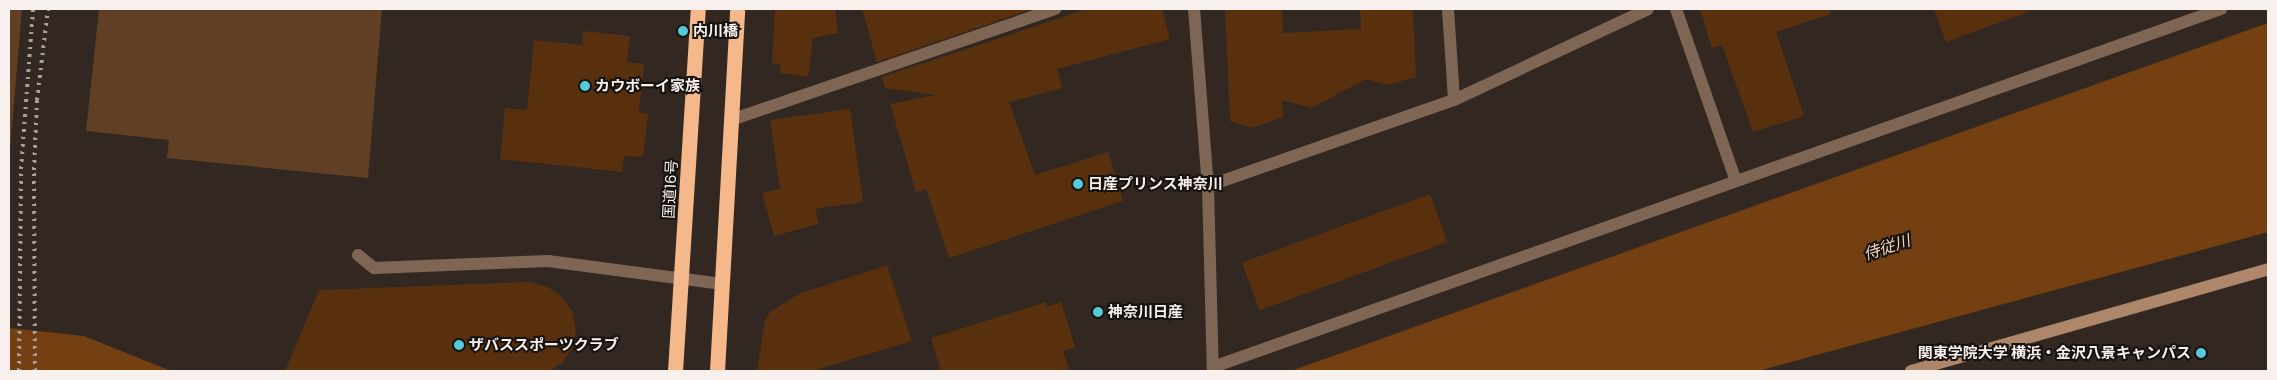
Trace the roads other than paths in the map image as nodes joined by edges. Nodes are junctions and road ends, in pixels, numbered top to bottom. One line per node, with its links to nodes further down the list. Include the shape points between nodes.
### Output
1 (698, 9): 15 (highway, 国道16号)
2 (736, 9): 10 (highway)
3 (1056, 9): 10 (street)
4 (1194, 9): 12 (street)
5 (1448, 9): 9 (street)
6 (1648, 9): 9 (street)
7 (1676, 9): 11 (street)
8 (2221, 9): 11 (street)
9 (1454, 100): 12 (street)
10 (730, 120): 16 (highway)
11 (1736, 181): 17 (street)
12 (1208, 186): 17 (street)
13 (358, 255): 15 (street, via 374,268 548,261)
14 (2268, 269): 20 (street)
15 (682, 279): 16 (street); 18 (highway, 国道16号)
16 (722, 284): 19 (highway)
17 (1213, 369)
18 (675, 371)
19 (717, 371)
20 (1911, 371)

